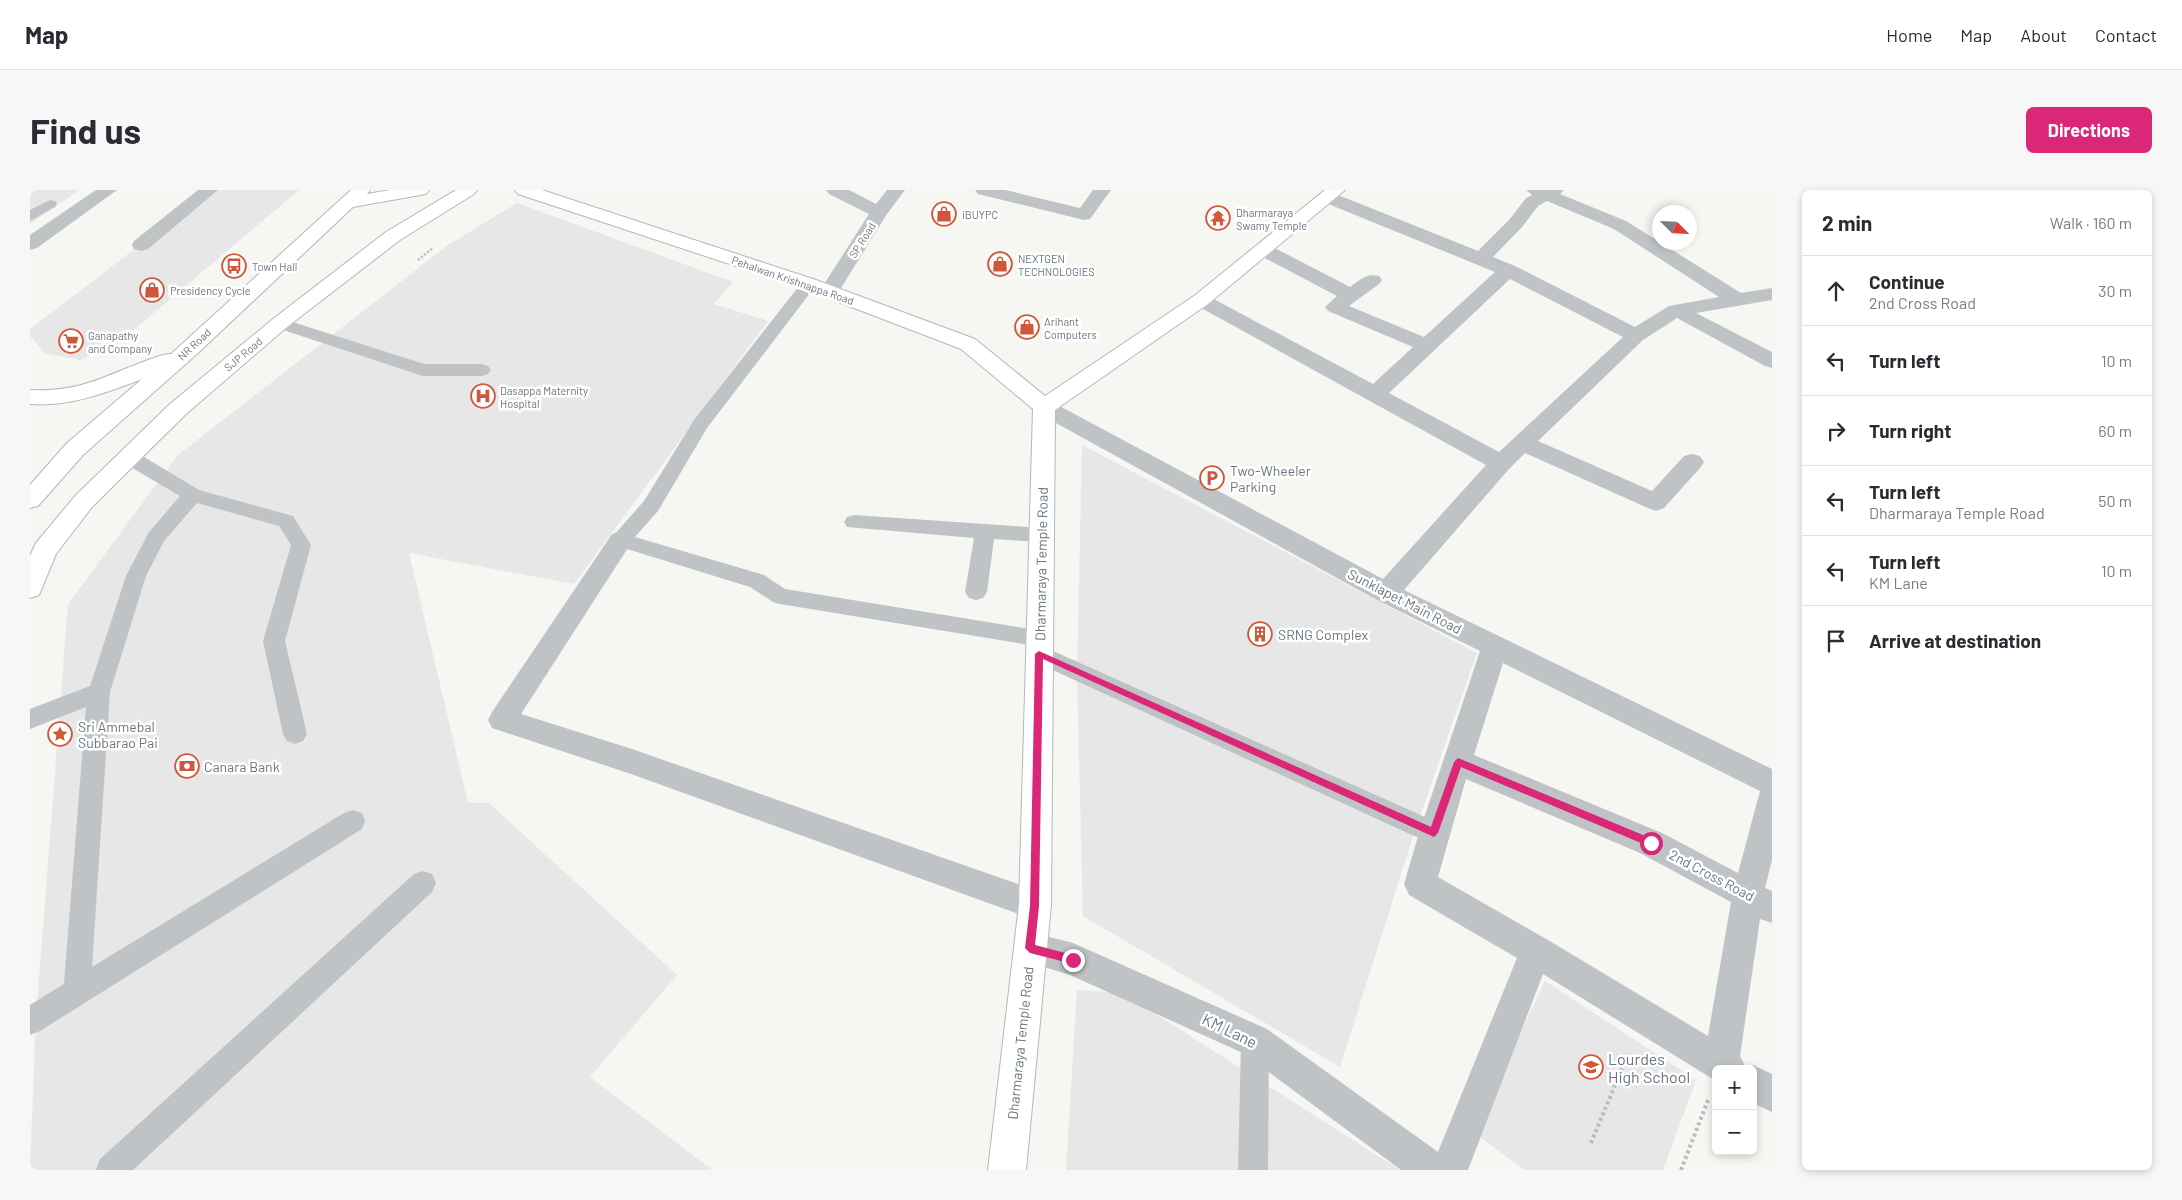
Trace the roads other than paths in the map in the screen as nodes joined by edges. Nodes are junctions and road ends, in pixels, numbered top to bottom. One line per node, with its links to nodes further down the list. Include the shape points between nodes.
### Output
1 (108, 190): 16 (street)
2 (209, 190): 17 (street)
3 (420, 190): 12 (main road)
4 (468, 190): 29 (main road, SJP Road, via 393,236)
5 (524, 190): 22 (main road, Pehalwan Krishnappa Road)
6 (835, 190): 14 (street)
7 (896, 190): 14 (street, SP Road)
8 (984, 190): 9 (street, via 1084,215)
9 (1102, 190)
10 (1545, 192): 19 (street); 27 (street, via 1620,225)
11 (1331, 193): 18 (main road); 19 (street)
12 (354, 196): 32 (main road, NR Road)
13 (50, 204): 15 (lane)
14 (879, 212): 23 (street, SP Road)
15 (30, 217)
16 (30, 244)
17 (140, 244)
18 (1262, 249): 25 (street); 26 (main road)
19 (1481, 259): 20 (street)
20 (1508, 270): 30 (street); 31 (street)
21 (1372, 280): 25 (street)
22 (809, 284): 23 (main road, Pehalwan Krishnappa Road); 47 (lane, via 700,424 651,506)
23 (830, 292): 37 (main road, Pehalwan Krishnappa Road, via 968,344)
24 (1772, 294): 27 (street)
25 (1352, 296): 31 (street, via 1336,306)
26 (1201, 300): 35 (street); 37 (main road)
27 (1738, 300): 28 (street)
28 (1676, 310): 30 (street); 33 (street)
29 (280, 323): 34 (lane, via 423,370); 39 (main road, SJP Road, via 178,409)
30 (1636, 336): 38 (street)
31 (1427, 346): 35 (street)
32 (191, 348): 36 (main road, via 151,367 69,395 42,399); 43 (main road, NR Road, via 75,449)
33 (1772, 361)
34 (482, 370)
35 (1374, 395): 41 (street)
36 (30, 396)
37 (1044, 406): 46 (main road, Dharmaraya Temple Road); 51 (street, Sunklapet Main Road)
38 (1522, 443): 40 (street, via 1656,502); 41 (street)
39 (129, 457): 42 (lane); 48 (main road, SJP Road)
40 (1692, 462)
41 (1501, 463): 51 (street)
42 (193, 494): 54 (lane, via 156,536 136,576); 56 (lane, via 286,521 301,545 274,641)
43 (30, 500)
44 (854, 522): 45 (lane)
45 (985, 531): 46 (lane); 50 (lane)
46 (1042, 535): 52 (main road, Dharmaraya Temple Road)
47 (621, 540): 52 (lane, via 756,581 780,596); 64 (street, via 502,720 632,762)
48 (38, 549): 49 (main road, SJP Road)
49 (32, 580)
50 (976, 592)
51 (1386, 593): 53 (street, Sunklapet Main Road)
52 (1040, 646): 61 (lane); 64 (main road, Dharmaraya Temple Road)
53 (1495, 646): 57 (street); 58 (street, Sunklapet Main Road)
54 (99, 692): 55 (lane); 67 (lane)
55 (30, 719)
56 (294, 734)
57 (1458, 762): 61 (street); 63 (street, 2nd Cross Road, via 1651,843)
58 (1772, 782)
59 (1772, 797): 63 (street)
60 (353, 821): 67 (lane)
61 (1434, 833): 66 (street, via 1420,884)
62 (423, 883): 74 (lane)
63 (1760, 901): 71 (street)
64 (1034, 906): 65 (main road, Dharmaraya Temple Road)
65 (1030, 948): 69 (street, KM Lane, via 1073,960); 75 (main road, Dharmaraya Temple Road)
66 (1536, 950): 70 (street); 78 (street)
67 (78, 992): 68 (lane)
68 (30, 1021)
69 (1255, 1040): 76 (lane); 77 (street, KM Lane)
70 (1723, 1065)
71 (1725, 1065)
72 (1757, 1085): 73 (street)
73 (1772, 1094)
74 (112, 1170)
75 (1007, 1170)
76 (1253, 1170)
77 (1432, 1170)
78 (1449, 1170)

